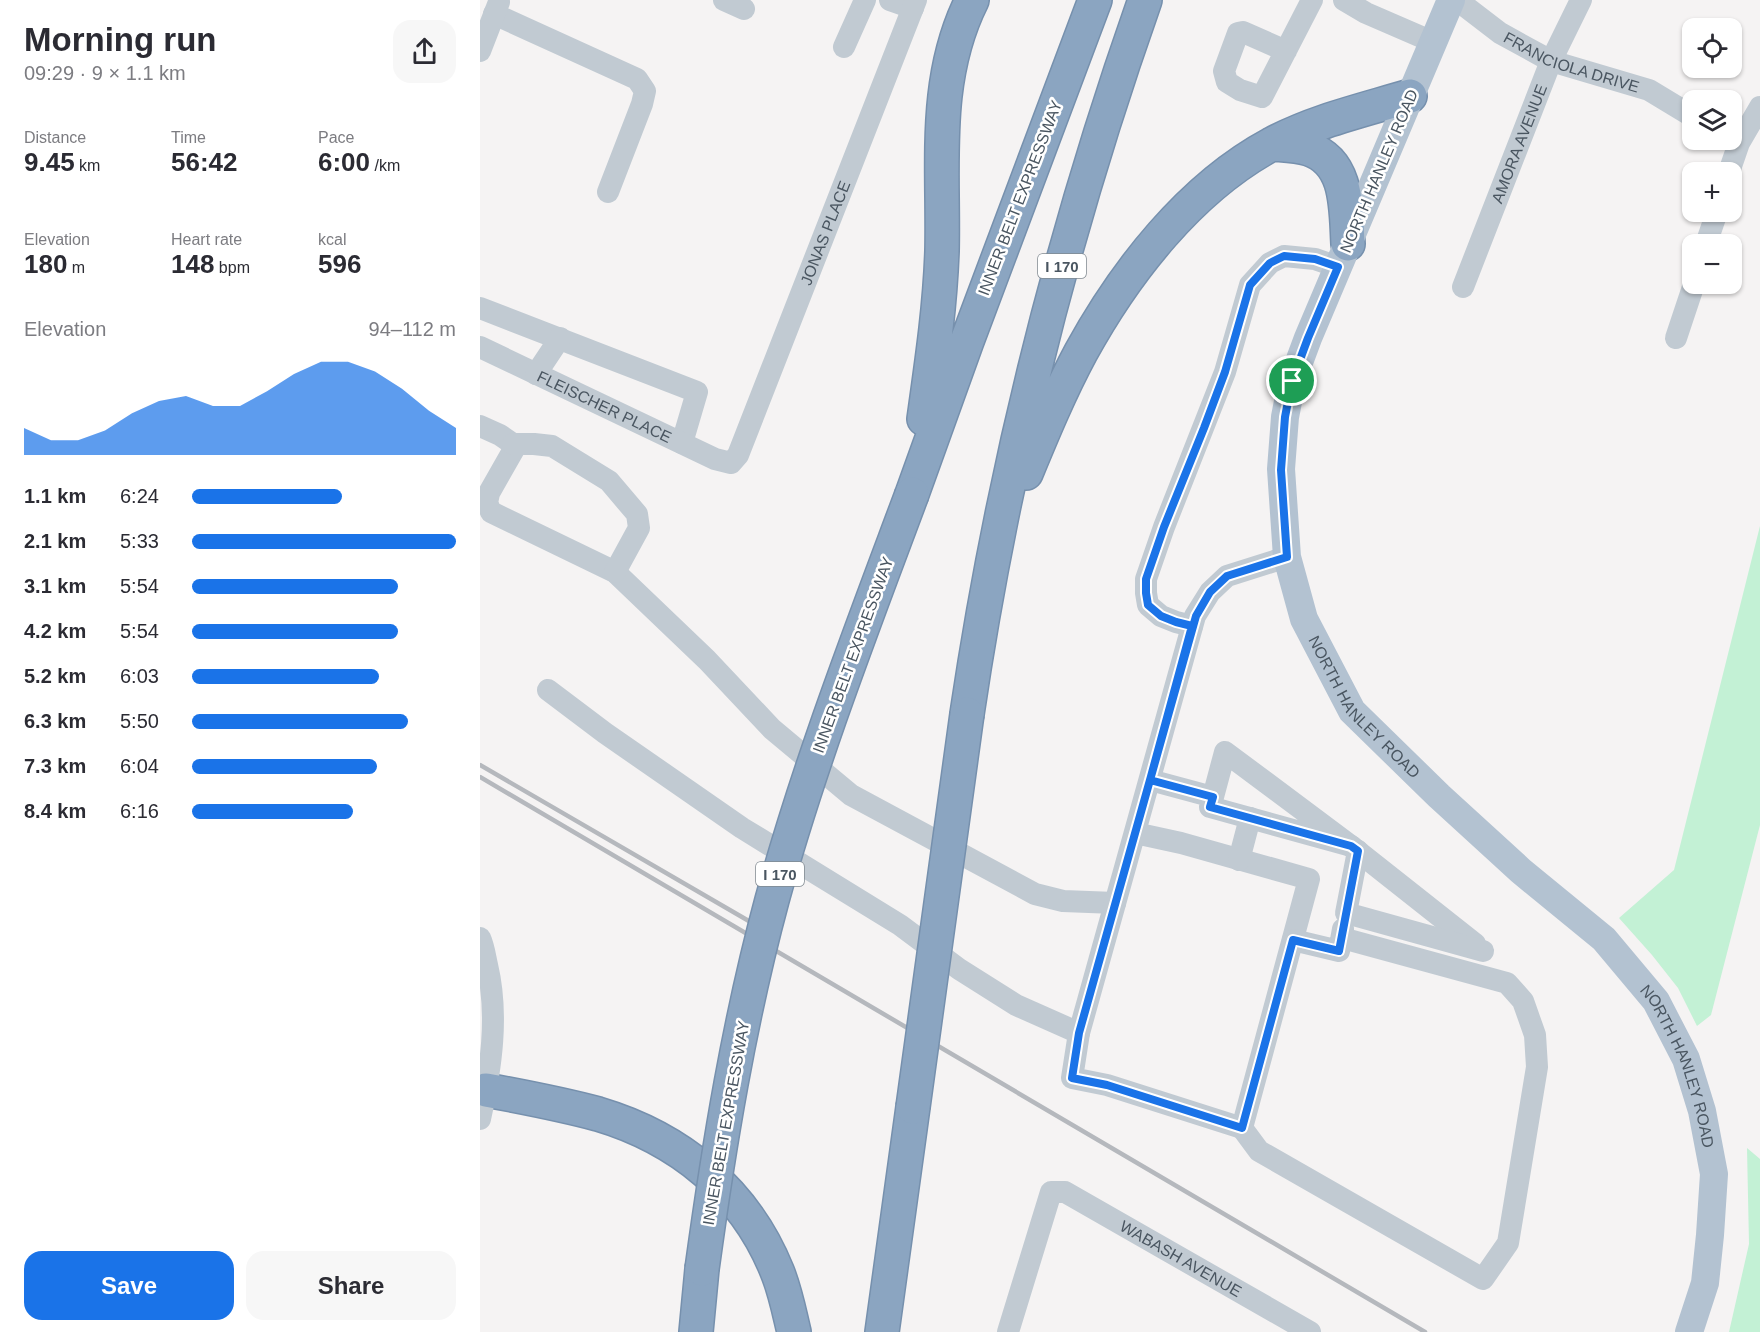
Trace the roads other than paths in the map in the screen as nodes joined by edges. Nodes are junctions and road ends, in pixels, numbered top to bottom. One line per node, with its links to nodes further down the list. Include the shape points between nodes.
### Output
1 (865, 0): 14 (street)
2 (890, 0): 11 (street)
3 (972, 0): 36 (highway, via 951,58 945,90 940,303)
4 (1095, 0): 36 (highway, INNER BELT EXPRESSWAY / I 170)
5 (1145, 0): 37 (highway, I 170, via 1101,132 1054,294)
6 (1312, 0): 16 (street)
7 (1344, 0): 13 (street)
8 (1451, 0): 13 (main road, NORTH HANLEY ROAD)
9 (1457, 0): 17 (street, FRANCIOLA DRIVE, via 1500,33)
10 (1581, 0): 17 (street, AMORA AVENUE)
11 (915, 4): 35 (street, JONAS PLACE, via 738,455)
12 (497, 7): 15 (street); 23 (street, via 637,79 645,91)
13 (1433, 42): 18 (main road, NORTH HANLEY ROAD)
14 (844, 47)
15 (480, 51)
16 (1286, 51)
17 (1551, 61): 20 (street, FRANCIOLA DRIVE, via 1649,90); 25 (street, AMORA AVENUE)
18 (1410, 96): 22 (highway, via 1334,118); 24 (main road, NORTH HANLEY ROAD)
19 (1760, 107): 21 (street)
20 (1682, 110)
21 (1742, 131)
22 (1272, 144): 24 (highway, via 1312,150 1323,156 1337,173 1345,203); 37 (highway, via 1204,191 1175,221 1108,306 1059,396)
23 (608, 192)
24 (1343, 255): 38 (main road, NORTH HANLEY ROAD, via 1292,381 1285,417 1281,470); 40 (street, via 1315,259 1284,256 1270,263 1250,285 1225,372 1146,579 1148,605 1161,616)
25 (1463, 287)
26 (1691, 294): 28 (street)
27 (480, 308): 29 (street)
28 (1676, 338)
29 (560, 339): 31 (street); 33 (street, via 698,392)
30 (480, 347): 31 (street, FLEISCHER PLACE)
31 (536, 374): 33 (street, FLEISCHER PLACE)
32 (480, 426): 34 (street)
33 (682, 443): 35 (street, FLEISCHER PLACE)
34 (513, 444): 39 (street, via 514,449 489,493 487,503 491,512); 39 (street, via 552,446 609,481 637,514 639,528)
35 (731, 463)
36 (912, 494): 56 (highway, INNER BELT EXPRESSWAY / I 170, bridge, via 837,695 772,900 716,1164)
37 (998, 538): 59 (highway, I 170, bridge, via 965,725)
38 (1287, 557): 40 (street, via 1227,576 1210,592); 62 (main road, NORTH HANLEY ROAD, via 1304,619 1352,711 1438,796 1604,939 1656,1001 1686,1059 1702,1111 1714,1174 1706,1283)
39 (615, 572): 48 (street, via 772,729 851,795 1035,894 1063,901)
40 (1192, 626): 42 (street)
41 (548, 690): 53 (street, via 742,828 900,925 959,969 1016,1005)
42 (1150, 780): 43 (street); 45 (street)
43 (1213, 797): 44 (street, via 1210,807); 46 (street, via 1225,752)
44 (1250, 818): 46 (street); 47 (street)
45 (1135, 833): 47 (street); 48 (street)
46 (1354, 849): 49 (street); 49 (street, via 1483,951)
47 (1239, 860): 52 (street, via 1310,879)
48 (1115, 903): 53 (street)
49 (1346, 913): 51 (street)
50 (480, 938): 54 (street, via 492,986 494,1028)
51 (1342, 938): 52 (street, via 1339,951); 55 (street, via 1507,983 1523,1000 1535,1035 1537,1067 1508,1243 1483,1279 1259,1151)
52 (1293, 940): 55 (street)
53 (1079, 1033): 55 (street, via 1072,1078 1107,1085)
54 (482, 1099): 57 (highway, via 622,1140 678,1170 708,1194 745,1242 760,1271); 58 (highway, via 552,1103 598,1114 645,1132 701,1166 746,1215 763,1242 777,1270)
55 (1242, 1128)
56 (696, 1332)
57 (778, 1332)
58 (794, 1332)
59 (882, 1332)
60 (1008, 1332): 61 (street, WABASH AVENUE, via 1051,1192 1065,1192)
61 (1310, 1332)
62 (1689, 1332)

